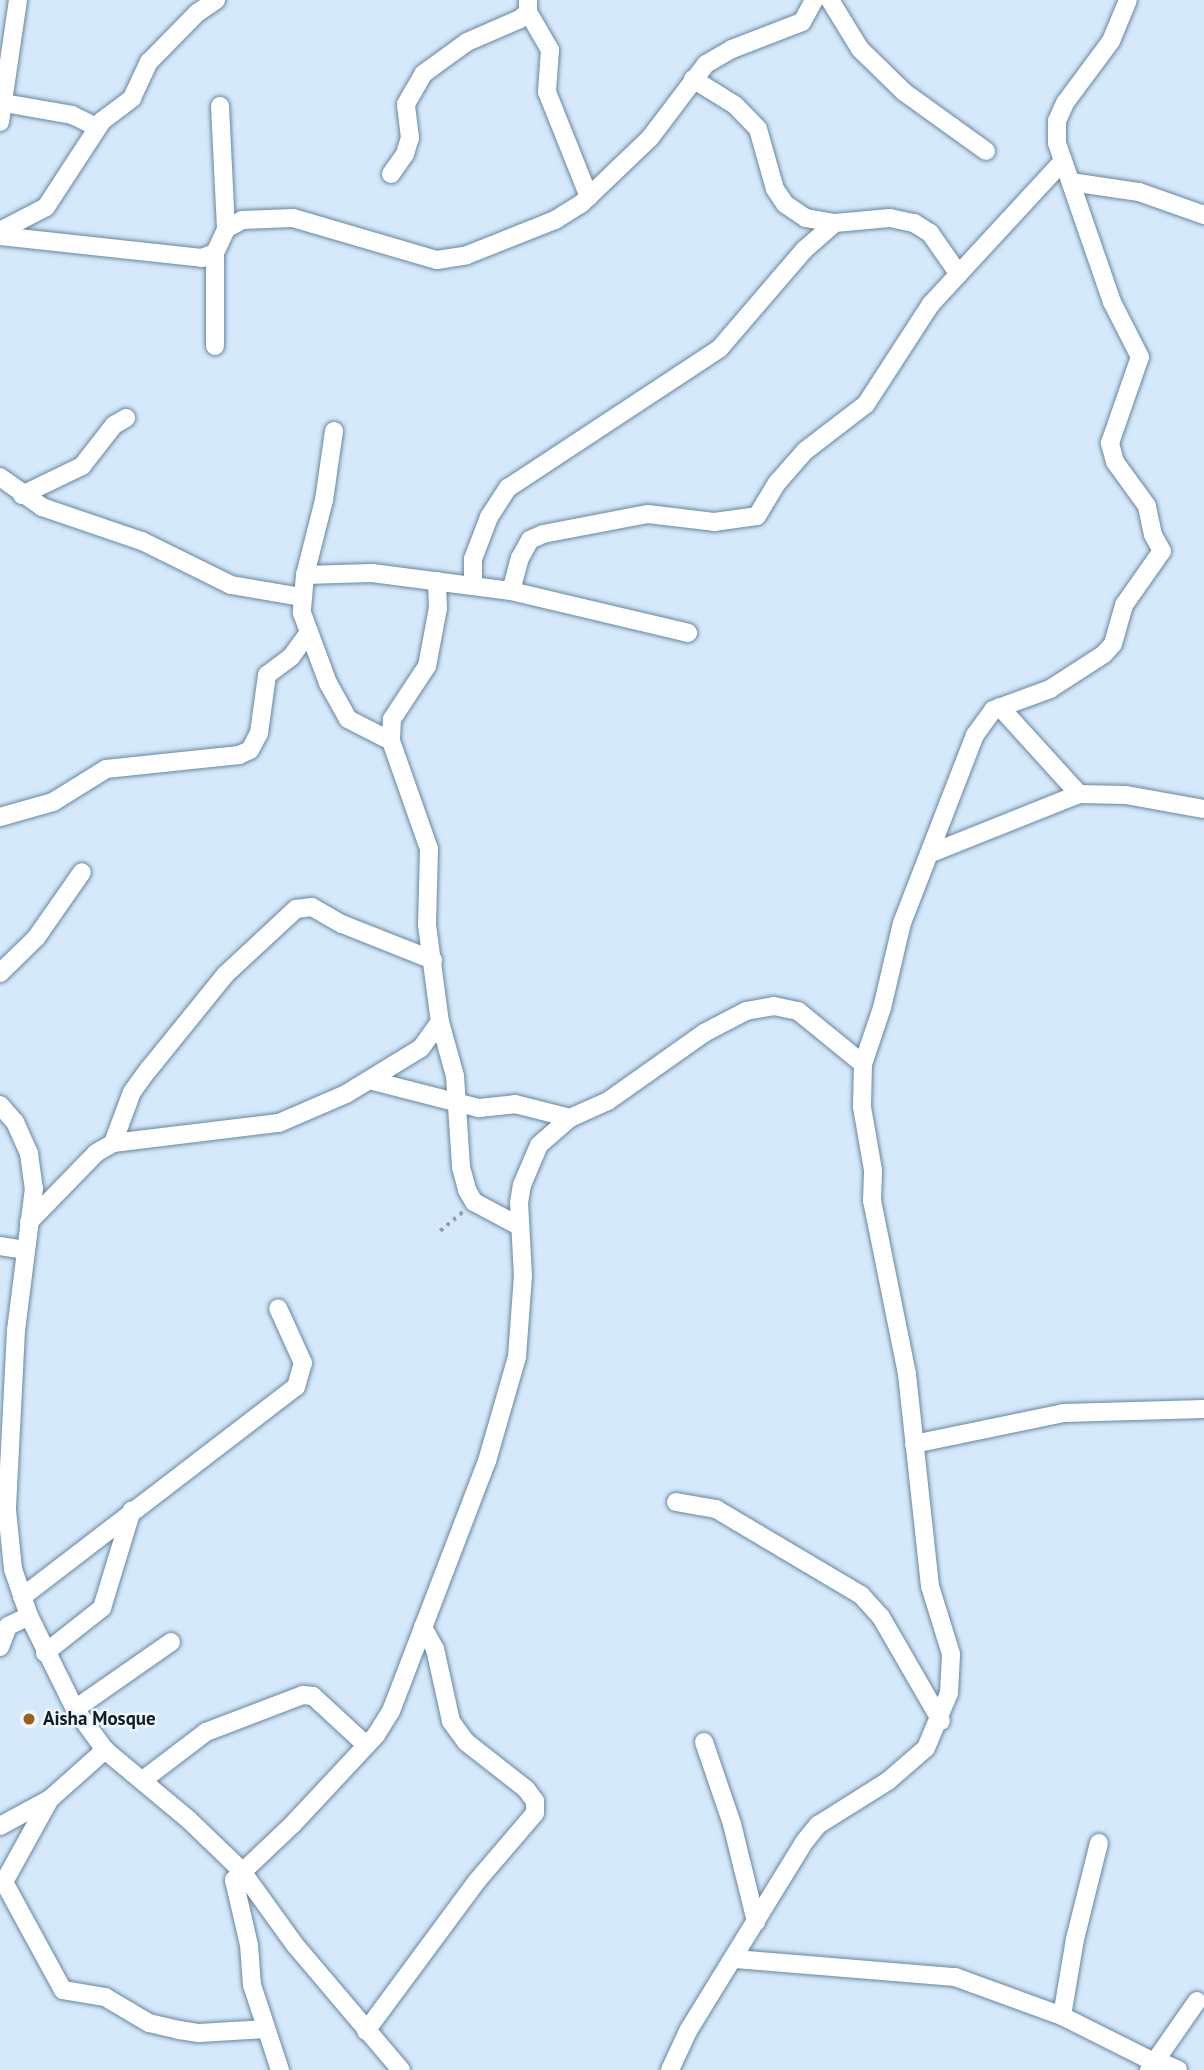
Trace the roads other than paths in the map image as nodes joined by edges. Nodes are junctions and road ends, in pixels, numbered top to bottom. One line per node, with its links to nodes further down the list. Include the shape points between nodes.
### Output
1 (18, 0): 8 (street)
2 (216, 0): 11 (street, via 160,50 132,98)
3 (814, 0): 7 (street, via 802,22 732,49 706,64)
4 (830, 0): 12 (street, via 860,49 904,92)
5 (1128, 0): 13 (street, via 1111,41 1057,121)
6 (528, 6): 14 (street, via 423,74 406,104 410,138 405,154); 16 (street, via 550,50 547,92)
7 (693, 79): 16 (street, via 650,138); 18 (street, via 735,105 758,129 775,189 785,204 806,218)
8 (4, 103): 10 (street); 11 (street, via 72,115)
9 (220, 106): 19 (street)
10 (0, 122)
11 (97, 127): 20 (street, via 46,206)
12 (986, 150)
13 (1062, 162): 15 (street); 22 (street)
14 (391, 174)
15 (1071, 182): 17 (street, via 1139,192); 35 (street, via 1112,302 1140,356 1110,443 1115,462 1147,506 1162,551 1124,605 1113,644 1104,654 1050,689)
16 (589, 197): 19 (street, via 555,220 449,260 293,218 242,220)
17 (1204, 215)
18 (835, 223): 22 (street, via 890,218 914,223 930,233); 30 (street, via 804,250 720,348 508,488 473,559)
19 (226, 229): 21 (street)
20 (0, 234): 21 (street, via 188,258)
21 (215, 253): 23 (street)
22 (958, 273): 31 (street, via 930,304 866,404 806,451 777,483 757,516 714,522 648,514 543,534 530,540)
23 (215, 346)
24 (126, 418): 27 (street, via 114,425 82,466)
25 (334, 431): 28 (street, via 324,500)
26 (0, 477): 27 (street)
27 (22, 495): 32 (street, via 79,522 142,541 231,584)
28 (305, 575): 29 (street, via 372,573); 32 (street)
29 (437, 581): 30 (street); 36 (street, via 438,608 426,666 392,719)
30 (473, 586): 31 (street)
31 (511, 591): 34 (street)
32 (302, 597): 33 (street)
33 (309, 632): 36 (street, via 348,719); 39 (street, via 291,657 267,675 259,733 250,750 239,755 106,769 53,802)
34 (688, 633)
35 (1000, 707): 37 (street); 40 (street, via 993,710 967,752 951,806)
36 (391, 741): 42 (street, via 429,849 427,925)
37 (1079, 794): 38 (street, via 1126,795); 40 (street)
38 (1204, 810)
39 (0, 817)
40 (929, 854): 45 (street, via 902,923 883,1008)
41 (82, 872): 43 (street, via 36,938)
42 (433, 960): 44 (street); 50 (street, via 342,924 312,907 296,909 226,974 149,1069 132,1092)
43 (0, 973)
44 (440, 1022): 46 (street, via 421,1048); 47 (street)
45 (863, 1064): 49 (street, via 798,1011 774,1006 746,1011 704,1033 608,1101); 57 (street, via 862,1107 873,1170 873,1201 906,1374)
46 (369, 1080): 47 (street); 50 (street, via 321,1106 260,1128)
47 (459, 1104): 49 (street, via 489,1108 515,1104); 52 (street, via 461,1167 474,1202)
48 (0, 1105): 51 (street, via 15,1122 29,1154 34,1188)
49 (570, 1118): 52 (street, via 550,1132 531,1159 522,1185)
50 (113, 1143): 51 (street, via 96,1153)
51 (29, 1222): 54 (street)
52 (519, 1226): 63 (street, via 523,1276 517,1357 487,1461)
53 (0, 1246): 54 (street)
54 (26, 1250): 60 (street, via 16,1330)
55 (278, 1308): 59 (street, via 303,1363 296,1387)
56 (1204, 1409): 57 (street, via 1064,1413)
57 (914, 1444): 68 (street, via 930,1586 953,1672)
58 (676, 1502): 68 (street, via 716,1509 861,1595 881,1617)
59 (132, 1510): 61 (street); 66 (street, via 102,1608)
60 (4, 1537): 61 (street)
61 (22, 1597): 62 (street)
62 (29, 1616): 65 (street, via 8,1626); 66 (street)
63 (423, 1627): 70 (street, via 391,1711); 82 (street, via 435,1648 451,1721 466,1742 526,1789 535,1801 535,1813 477,1881)
64 (171, 1642): 67 (street)
65 (0, 1647)
66 (45, 1653): 67 (street)
67 (75, 1709): 71 (street)
68 (941, 1721): 77 (street, via 911,1763 818,1825)
69 (704, 1742): 77 (street, via 732,1824)
70 (366, 1745): 72 (street, via 313,1696 303,1695 206,1732); 76 (street, via 293,1824)
71 (105, 1750): 72 (street); 73 (street)
72 (143, 1780): 76 (street)
73 (50, 1799): 74 (street); 81 (street, via 4,1882 63,1990 105,1997 149,2023 179,2030)
74 (0, 1826)
75 (1099, 1843): 80 (street)
76 (241, 1870): 81 (street, via 234,1887 246,1931 252,1985); 82 (street)
77 (756, 1922): 78 (street)
78 (735, 1959): 80 (street, via 955,1977); 86 (street, via 688,2031)
79 (1197, 2001): 83 (street)
80 (1062, 2016): 83 (street)
81 (266, 2029): 84 (street)
82 (366, 2031): 85 (street)
83 (1153, 2064): 87 (street)
84 (279, 2070)
85 (401, 2070)
86 (670, 2070)
87 (1178, 2070)

